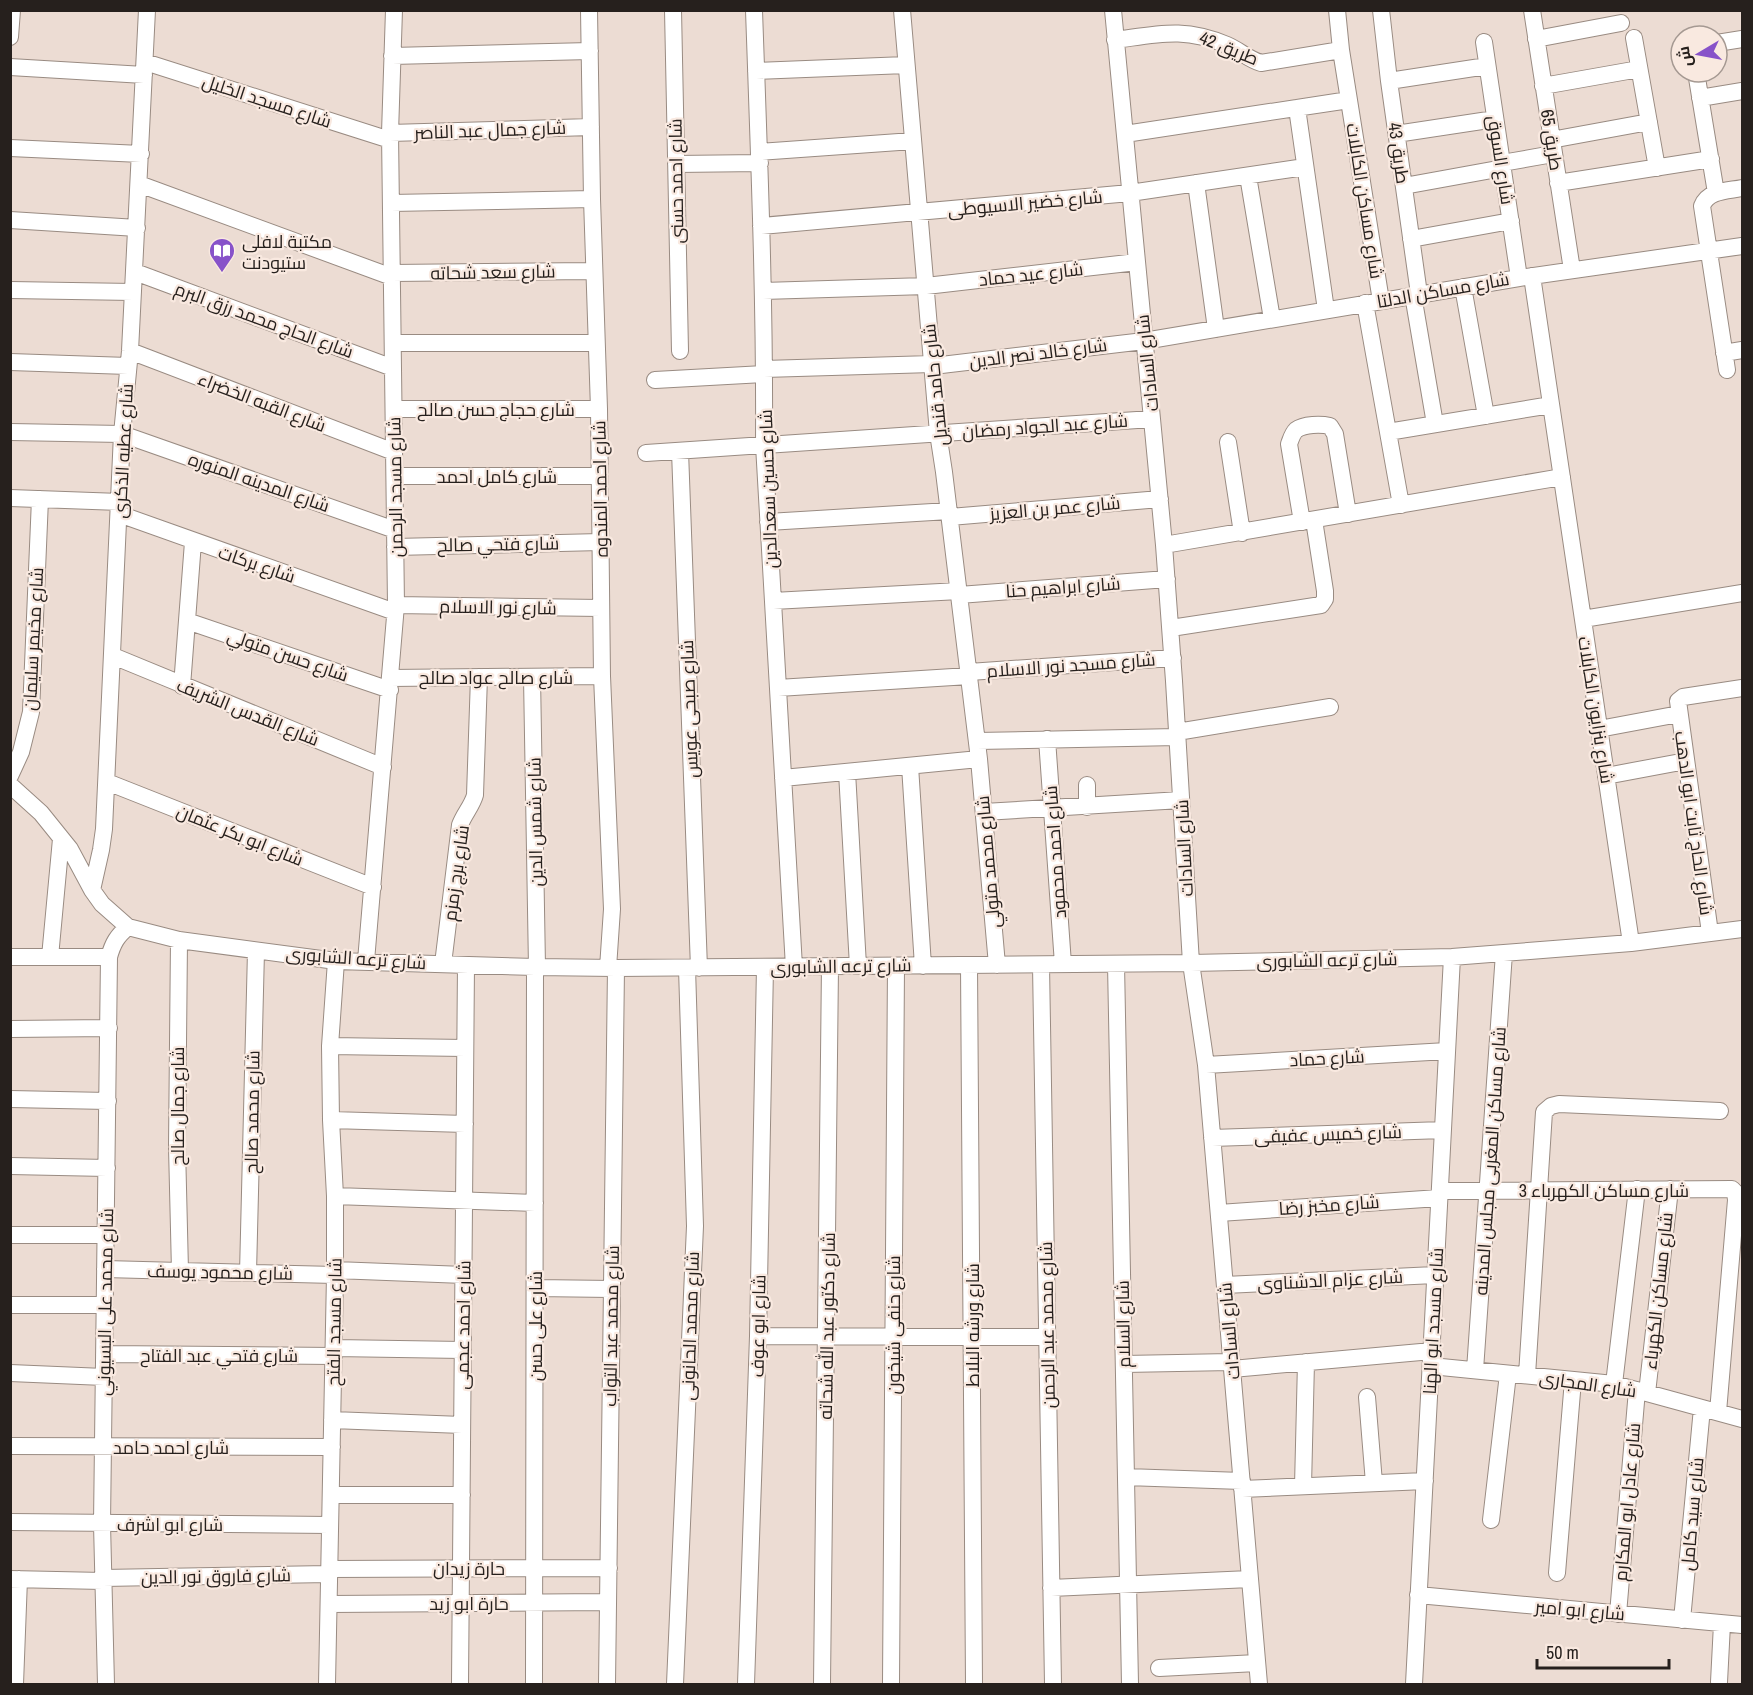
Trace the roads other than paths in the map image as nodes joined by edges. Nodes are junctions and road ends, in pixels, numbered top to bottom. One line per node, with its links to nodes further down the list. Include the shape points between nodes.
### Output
1 (12, 10): 13 (street)
2 (147, 10): 24 (street, شارع عطيه الذكرى)
3 (394, 10): 20 (street, شارع مسجد الرحمن)
4 (589, 10): 19 (street, شارع احمد المندوه)
5 (673, 10): 46 (street, شارع احمد حسنى)
6 (754, 10): 26 (street, شارع حسين سعدالدين)
7 (902, 10): 21 (street, شارع حامد قنديل)
8 (1113, 10): 16 (street, شارع السادات)
9 (1337, 10): 18 (street, شارع مساكن الكابلات)
10 (1381, 10): 27 (street, طريق 43)
11 (1532, 10): 15 (street, طريق 65)
12 (1621, 23): 15 (street)
13 (10, 37)
14 (1634, 38): 25 (street)
15 (1536, 39): 29 (street, طريق 65)
16 (1115, 40): 18 (street, طريق 42, via 1190,33 1206,36 1260,63); 37 (street, شارع السادات)
17 (1484, 42): 22 (street, شارع السوق)
18 (1341, 50): 32 (street, شارع مساكن الكابلات)
19 (590, 51): 20 (street); 36 (street, شارع احمد المندوه)
20 (392, 56): 39 (street, شارع مسجد الرحمن)
21 (906, 65): 26 (street); 40 (street, شارع حامد قنديل)
22 (1487, 66): 27 (street); 34 (street, شارع السوق)
23 (10, 67): 24 (street, شارع مسجد الخليل)
24 (145, 69): 39 (street, شارع مسجد الخليل); 43 (street, شارع عطيه الذكرى)
25 (1639, 69): 29 (street); 35 (street)
26 (756, 71): 44 (street, شارع حسين سعدالدين)
27 (1389, 81): 38 (street, طريق 43)
28 (1698, 84): 31 (street)
29 (1543, 86): 41 (street, طريق 65)
30 (1743, 91): 31 (street)
31 (1700, 98): 45 (street)
32 (1349, 100): 33 (street); 80 (street, شارع مساكن الكابلات)
33 (1297, 108): 37 (street); 48 (street)
34 (1495, 119): 38 (street); 47 (street, شارع السوق)
35 (1649, 122): 41 (street); 49 (street)
36 (591, 127): 39 (street, شارع جمال عبد الناصر); 58 (street, شارع احمد المندوه)
37 (1125, 134): 56 (street, شارع السادات)
38 (1396, 134): 54 (street, طريق 43)
39 (390, 136): 59 (street, شارع مسجد الرحمن)
40 (913, 141): 44 (street); 60 (street, شارع حامد قنديل)
41 (1552, 147): 47 (street); 52 (street, طريق 65)
42 (10, 148): 43 (street)
43 (141, 153): 53 (street, شارع عطيه الذكرى)
44 (759, 158): 46 (street); 63 (street, شارع حسين سعدالدين)
45 (1711, 159): 49 (street); 57 (street)
46 (676, 164): 88 (street, شارع احمد حسنى)
47 (1502, 166): 54 (street); 62 (street, شارع السوق)
48 (1305, 167): 50 (street, شارع خضير الاسيوطى); 81 (street)
49 (1657, 168): 52 (street)
50 (1248, 176): 51 (street, شارع خضير الاسيوطى); 82 (street)
51 (1196, 183): 56 (street, شارع خضير الاسيوطى); 83 (street)
52 (1558, 183): 69 (street, طريق 65)
53 (139, 184): 64 (street, شارع عطيه الذكرى); 72 (street)
54 (1404, 186): 65 (street, طريق 43)
55 (1743, 188): 57 (street)
56 (1130, 193): 60 (street, شارع خضير الاسيوطى); 68 (street, شارع السادات)
57 (1716, 193): 67 (street, via 1702,206)
58 (592, 199): 59 (street); 70 (street, شارع احمد المندوه)
59 (392, 203): 72 (street, شارع مسجد الرحمن)
60 (920, 213): 63 (street, شارع خضير الاسيوطى); 74 (street, شارع حامد قنديل)
61 (10, 220): 64 (street)
62 (1511, 221): 65 (street); 73 (street, شارع السوق)
63 (761, 226): 77 (street, شارع حسين سعدالدين)
64 (137, 228): 71 (street, شارع عطيه الذكرى)
65 (1411, 239): 79 (street, طريق 43)
66 (1743, 246): 67 (street, شارع مساكن الدلتا)
67 (1708, 251): 69 (street, شارع مساكن الدلتا); 89 (street)
68 (1137, 262): 74 (street, شارع عيد حماد); 84 (street, شارع السادات)
69 (1572, 270): 73 (street, شارع مساكن الدلتا)
70 (594, 271): 72 (street, شارع سعد شحاته); 86 (street, شارع احمد المندوه)
71 (135, 272): 78 (street, شارع عطيه الذكرى); 93 (street, شارع الحاج محمد رزق البرم)
72 (392, 275): 85 (street, شارع مسجد الرحمن)
73 (1525, 277): 75 (street, شارع مساكن الدلتا); 97 (street, شارع السوق)
74 (926, 286): 77 (street, شارع عيد حماد); 92 (street, شارع حامد قنديل)
75 (1463, 287): 79 (street, شارع مساكن الدلتا); 100 (street)
76 (10, 290): 78 (street)
77 (763, 291): 95 (street, شارع حسين سعدالدين)
78 (134, 292): 90 (street, شارع عطيه الذكرى)
79 (1416, 295): 80 (street, شارع مساكن الدلتا); 102 (street, طريق 43)
80 (1373, 302): 81 (street, شارع مساكن الدلتا); 104 (street, شارع مساكن الكابلات)
81 (1326, 310): 82 (street, شارع مساكن الدلتا)
82 (1272, 319): 83 (street, شارع مساكن الدلتا)
83 (1216, 328): 84 (street, شارع مساكن الدلتا)
84 (1144, 341): 92 (street, شارع خالد نصر الدين); 101 (street, شارع السادات)
85 (393, 343): 86 (street); 93 (street, شارع مسجد الرحمن)
86 (596, 343): 98 (street, شارع احمد المندوه)
87 (1743, 350): 89 (street)
88 (680, 351)
89 (1724, 353): 94 (street)
90 (129, 358): 91 (street, شارع القبه الخضراء); 106 (street, شارع عطيه الذكرى); 110 (street, شارع القبه الخضراء)
91 (10, 362)
92 (932, 365): 95 (street, شارع خالد نصر الدين); 105 (street, شارع حامد قنديل)
93 (393, 368): 99 (street, شارع مسجد الرحمن)
94 (1727, 370)
95 (764, 372): 96 (street, شارع خالد نصر الدين); 108 (street, شارع حسين سعدالدين)
96 (655, 380)
97 (1551, 405): 100 (street); 114 (street, شارع السوق)
98 (599, 409): 99 (street, شارع حجاج حسن صالح); 113 (street, شارع احمد المندوه)
99 (394, 410): 110 (street, شارع مسجد الرحمن)
100 (1486, 416): 102 (street)
101 (1152, 419): 105 (street, شارع عبد الجواد رمضان); 117 (street, شارع السادات)
102 (1435, 424): 104 (street)
103 (10, 432): 106 (street, شارع المدينه المنوره)
104 (1389, 432): 118 (street, شارع مساكن الكابلات)
105 (938, 433): 108 (street, شارع عبد الجواد رمضان); 120 (street, شارع حامد قنديل)
106 (122, 434): 119 (street, شارع عطيه الذكرى); 125 (street, شارع المدينه المنوره)
107 (1228, 442): 124 (street)
108 (764, 445): 109 (street, شارع عبد الجواد رمضان); 123 (street, شارع حسين سعدالدين)
109 (680, 451): 111 (street, شارع عبد الجواد رمضان); 201 (street, شارع صبحى عويس)
110 (394, 452): 112 (street, شارع مسجد الرحمن)
111 (646, 453)
112 (395, 476): 113 (street, شارع كامل احمد); 125 (street, شارع مسجد الرحمن)
113 (600, 476): 127 (street, شارع احمد المندوه)
114 (1562, 477): 118 (street); 135 (street, شارع بنزايون الكابلات)
115 (10, 498): 116 (street, شارع بركات)
116 (40, 499): 119 (street, شارع بركات); 159 (street, شارع مخيمر سليمان, via 31,712)
117 (1160, 499): 120 (street, شارع عمر بن العزيز); 128 (street, شارع السادات)
118 (1401, 505): 121 (street)
119 (120, 508): 126 (street, شارع بركات); 138 (street, شارع عطيه الذكرى)
120 (950, 514): 123 (street, شارع عمر بن العزيز); 130 (street, شارع حامد قنديل)
121 (1348, 514): 122 (street); 122 (street, via 1335,434 1330,426 1322,424 1297,429 1289,444)
122 (1308, 521): 124 (street); 137 (street, via 1325,599 1321,605)
123 (768, 522): 132 (street, شارع حسين سعدالدين)
124 (1242, 532): 128 (street)
125 (395, 538): 127 (street, شارع فتحي صالح); 134 (street, شارع مسجد الرحمن)
126 (193, 542): 134 (street, شارع بركات); 136 (street)
127 (601, 542): 133 (street, شارع احمد المندوه)
128 (1164, 546): 129 (street, شارع السادات)
129 (1167, 579): 130 (street, شارع ابراهيم حنا); 137 (street, شارع السادات)
130 (959, 593): 132 (street, شارع ابراهيم حنا); 140 (street, شارع حامد قنديل)
131 (1743, 593): 135 (street)
132 (773, 601): 146 (street, شارع حسين سعدالدين)
133 (601, 608): 134 (street, شارع نور الاسلام); 141 (street, شارع احمد المندوه)
134 (395, 609): 144 (street, شارع مسجد الرحمن)
135 (1583, 619): 150 (street, شارع بنزايون الكابلات)
136 (187, 621): 144 (street, شارع حسن متولي); 145 (street)
137 (1170, 628): 139 (street, شارع السادات)
138 (113, 656): 145 (street, شارع القدس الشريف); 162 (street, شارع عطيه الذكرى)
139 (1173, 657): 140 (street, شارع مسجد نور الاسلام); 151 (street, شارع السادات)
140 (969, 674): 146 (street, شارع مسجد نور الاسلام); 153 (street, شارع حامد قنديل)
141 (602, 676): 143 (street, شارع صالح عواد صالح); 200 (street, شارع احمد المندوه)
142 (479, 677): 143 (street, شارع صالح عواد صالح); 144 (street, شارع صالح عواد صالح); 186 (street, شارع برج زمزم, via 476,795 460,825)
143 (532, 677): 197 (street, شارع شمس الدين)
144 (390, 684): 157 (street, شارع مسجد الرحمن)
145 (182, 686): 157 (street, شارع القدس الشريف)
146 (778, 688): 161 (street, شارع حسين سعدالدين)
147 (1743, 688): 149 (street, via 1680,698)
148 (1330, 707): 151 (street)
149 (1679, 714): 150 (street); 155 (street, شارع الحاج ثابت ابو الدهب)
150 (1599, 729): 160 (street, شارع بنزايون الكابلات)
151 (1177, 735): 152 (street); 165 (street, شارع السادات)
152 (1047, 740): 153 (street); 167 (street, شارع احمد محمود)
153 (977, 741): 154 (street, شارع حامد قنديل)
154 (979, 759): 156 (street); 168 (street, شارع محمد متولي)
155 (1686, 761): 160 (street); 174 (street, شارع الحاج ثابت ابو الدهب)
156 (910, 766): 158 (street); 196 (street)
157 (383, 767): 170 (street, شارع مسجد الرحمن)
158 (847, 772): 161 (street); 194 (street)
159 (10, 776)
160 (1606, 776): 176 (street, شارع بنزايون الكابلات)
161 (783, 778): 199 (street, شارع حسين سعدالدين)
162 (107, 782): 170 (street, شارع ابو بكر عثمان); 171 (street, شارع عطيه الذكرى, via 104,829)
163 (10, 785): 169 (street, شارع ترعه الشابورى, via 41,813)
164 (1087, 785): 166 (street)
165 (1181, 800): 166 (street); 185 (street, شارع السادات)
166 (1087, 807): 167 (street)
167 (1052, 808): 168 (street); 188 (street, شارع احمد محمود)
168 (984, 812): 192 (street, شارع محمد متولي)
169 (61, 839): 171 (street, شارع ترعه الشابورى); 180 (street)
170 (373, 887): 184 (street, شارع مسجد الرحمن)
171 (92, 890): 172 (street, شارع ترعه الشابورى)
172 (128, 927): 175 (street, شارع ترعه الشابورى); 181 (street, شارع محمد على البسيوني, via 118,935)
173 (1743, 929): 174 (street, شارع ترعه الشابورى)
174 (1710, 933): 176 (street, شارع ترعه الشابورى)
175 (178, 940): 177 (street, شارع ترعه الشابورى); 231 (street, شارع جمال صالح)
176 (1631, 943): 178 (street, شارع ترعه الشابورى)
177 (256, 951): 183 (street, شارع ترعه الشابورى); 233 (street, شارع محمد صالح)
178 (1504, 952): 182 (street, شارع ترعه الشابورى); 221 (street, شارع مساكن المغربى مجلس المدينه)
179 (10, 957): 180 (street)
180 (50, 957): 181 (street)
181 (109, 957): 202 (street, شارع محمد على البسيوني)
182 (1452, 957): 185 (street, شارع ترعه الشابورى); 206 (street, شارع مسجد ابو الهنا)
183 (336, 961): 184 (street, شارع ترعه الشابورى); 204 (street, شارع مسجد الفتح)
184 (366, 962): 186 (street, شارع ترعه الشابورى)
185 (1191, 963): 189 (street, شارع ترعه الشابورى); 207 (street, شارع السادات)
186 (443, 964): 190 (street, شارع ترعه الشابورى)
187 (1041, 964): 188 (street, شارع ترعه الشابورى); 192 (street, شارع ترعه الشابورى); 247 (street, شارع محمد عبد الرحمن)
188 (1064, 964): 189 (street, شارع ترعه الشابورى)
189 (1116, 964): 253 (street, شارع السلام)
190 (466, 965): 197 (street, شارع ترعه الشابورى); 205 (street, شارع احمد عجمى)
191 (969, 965): 192 (street, شارع ترعه الشابورى); 196 (street, شارع ترعه الشابورى); 246 (street, شارع ورشه البلاط)
192 (997, 965)
193 (830, 966): 194 (street, شارع ترعه الشابورى); 199 (street, شارع ترعه الشابورى); 244 (street, شارع دكتور عبد الله شحاته)
194 (858, 966): 195 (street, شارع ترعه الشابورى)
195 (896, 966): 196 (street, شارع ترعه الشابورى); 245 (street, شارع حنفى شيخون)
196 (923, 966)
197 (536, 967): 200 (street, شارع ترعه الشابورى); 225 (street, شارع على حسن)
198 (765, 967): 199 (street, شارع ترعه الشابورى); 201 (street, شارع ترعه الشابورى); 243 (street, شارع ابو عوف)
199 (794, 967)
200 (612, 968): 201 (street, شارع ترعه الشابورى); 238 (street, شارع محمد عبد التواب)
201 (693, 968): 310 (street, شارع محمد الحانونى, via 695,1226)
202 (109, 1028): 203 (street); 209 (street, شارع محمد على البسيوني)
203 (10, 1029)
204 (330, 1046): 205 (street); 211 (street, شارع مسجد الفتح)
205 (465, 1048): 212 (street, شارع احمد عجمى)
206 (1447, 1052): 207 (street, شارع حماد); 213 (street, شارع مسجد ابو الهنا)
207 (1206, 1065): 214 (street, شارع السادات)
208 (10, 1099): 209 (street)
209 (108, 1101): 216 (street, شارع محمد على البسيوني)
210 (1720, 1111): 220 (street, via 1551,1106 1544,1112)
211 (331, 1120): 212 (street); 223 (street, شارع مسجد الفتح)
212 (465, 1124): 224 (street, شارع احمد عجمى)
213 (1443, 1130): 214 (street, شارع خميس عفيفى); 222 (street, شارع مسجد ابو الهنا)
214 (1212, 1138): 226 (street, شارع السادات)
215 (10, 1166): 216 (street)
216 (106, 1168): 228 (street, شارع محمد على البسيوني)
217 (1637, 1189): 218 (street, شارع مساكن الكهرباء 3); 220 (street, شارع مساكن الكهرباء 3); 261 (street, شارع مساكن الكهرباء)
218 (1670, 1189): 219 (street, شارع مساكن الكهرباء 3); 262 (street, شارع مساكن الكهرباء)
219 (1732, 1189): 229 (street, شارع سيد كامل, via 1736,1196)
220 (1539, 1190): 221 (street, شارع مساكن الكهرباء 3); 258 (street)
221 (1488, 1191): 222 (street, شارع مساكن الكهرباء 3); 255 (street, شارع مساكن المغربى مجلس المدينه)
222 (1440, 1195): 226 (street, شارع مخبز رضا); 235 (street, شارع مسجد ابو الهنا)
223 (335, 1196): 224 (street); 232 (street, شارع مسجد الفتح)
224 (464, 1200): 225 (street); 234 (street, شارع احمد عجمى)
225 (535, 1203): 237 (street, شارع على حسن)
226 (1219, 1213): 236 (street, شارع السادات)
227 (10, 1235): 228 (street)
228 (106, 1235): 230 (street, شارع محمد على البسيوني)
229 (1737, 1250): 241 (street, شارع سيد كامل)
230 (105, 1269): 231 (street, شارع محمود يوسف); 240 (street, شارع محمد على البسيوني)
231 (180, 1271): 233 (street, شارع محمود يوسف)
232 (335, 1272): 233 (street, شارع محمود يوسف); 234 (street, شارع محمود يوسف); 249 (street, شارع مسجد الفتح)
233 (249, 1273)
234 (464, 1275): 248 (street, شارع احمد عجمى)
235 (1436, 1275): 236 (street, شارع عزام الدشناوى); 251 (street, شارع مسجد ابو الهنا)
236 (1225, 1285): 254 (street, شارع السادات)
237 (535, 1288): 238 (street); 282 (street, شارع على حسن)
238 (612, 1289): 283 (street, شارع محمد عبد التواب)
239 (10, 1305): 240 (street)
240 (105, 1305): 250 (street, شارع محمد على البسيوني)
241 (1725, 1324): 242 (street); 264 (street, شارع سيد كامل)
242 (1743, 1324)
243 (758, 1336): 244 (street); 311 (street, شارع ابو عوف)
244 (827, 1336): 245 (street); 312 (street, شارع دكتور عبد الله شحاته)
245 (893, 1336): 246 (street); 313 (street, شارع حنفى شيخون)
246 (972, 1337): 247 (street); 314 (street, شارع ورشه البلاط)
247 (1047, 1337): 291 (street, شارع محمد عبد الرحمن)
248 (463, 1350): 249 (street, شارع فتحي عبد الفتاح); 267 (street, شارع احمد عجمى)
249 (334, 1352): 250 (street, شارع فتحي عبد الفتاح); 266 (street, شارع مسجد الفتح)
250 (104, 1354): 259 (street, شارع محمد على البسيوني)
251 (1431, 1358): 252 (street, شارع المجارى); 255 (street, شارع المجارى); 272 (street, شارع مسجد ابو الهنا)
252 (1306, 1362): 254 (street, شارع المجارى); 275 (street)
253 (1124, 1364): 254 (street, شارع المجارى); 271 (street, شارع السلام)
254 (1232, 1366): 274 (street, شارع السادات)
255 (1475, 1370): 257 (street, شارع المجارى)
256 (10, 1373): 259 (street)
257 (1508, 1374): 258 (street, شارع المجارى); 278 (street)
258 (1527, 1375): 260 (street, شارع المجارى)
259 (104, 1377): 269 (street, شارع محمد على البسيوني)
260 (1573, 1380): 261 (street, شارع المجارى); 286 (street)
261 (1614, 1384): 262 (street, شارع المجارى)
262 (1642, 1392): 264 (street, شارع المجارى); 297 (street, شارع عادل ابو المكارم)
263 (1367, 1397): 273 (street)
264 (1710, 1410): 265 (street, شارع المجارى); 298 (street, شارع سيد كامل)
265 (1743, 1419)
266 (332, 1420): 267 (street); 270 (street, شارع مسجد الفتح)
267 (462, 1425): 277 (street, شارع احمد عجمى)
268 (10, 1446): 269 (street, شارع احمد حامد)
269 (103, 1446): 270 (street, شارع احمد حامد); 280 (street, شارع محمد على البسيوني)
270 (332, 1448): 276 (street, شارع مسجد الفتح)
271 (1126, 1477): 274 (street); 290 (street, شارع السلام)
272 (1425, 1481): 273 (street); 292 (street, شارع مسجد ابو الهنا)
273 (1374, 1483): 275 (street)
274 (1242, 1485): 275 (street); 289 (street, شارع السادات)
275 (1303, 1486)
276 (331, 1494): 277 (street); 281 (street, شارع مسجد الفتح)
277 (462, 1495): 284 (street, شارع احمد عجمى)
278 (1491, 1520)
279 (10, 1522): 280 (street, شارع ابو اشرف)
280 (102, 1524): 281 (street, شارع ابو اشرف); 288 (street, شارع محمد على البسيوني)
281 (330, 1525): 285 (street, شارع مسجد الفتح)
282 (535, 1568): 283 (street, حارة زيدان); 284 (street, حارة زيدان); 293 (street, شارع على حسن)
283 (609, 1568): 294 (street, شارع محمد عبد التواب)
284 (461, 1569): 285 (street, حارة زيدان); 295 (street, شارع احمد عجمى)
285 (329, 1572): 288 (street, شارع فاروق نور الدين); 296 (street, شارع مسجد الفتح)
286 (1557, 1573)
287 (15, 1579): 288 (street, شارع فاروق نور الدين); 304 (street)
288 (103, 1579): 305 (street, شارع محمد على البسيوني)
289 (1250, 1579): 290 (street); 301 (street, شارع السادات)
290 (1128, 1584): 291 (street); 316 (street, شارع السلام)
291 (1051, 1588): 315 (street, شارع محمد عبد الرحمن)
292 (1418, 1595): 297 (street, شارع ابو امير); 318 (street, شارع مسجد ابو الهنا)
293 (535, 1602): 294 (street, حارة ابو زيد); 295 (street, حارة ابو زيد); 308 (street, شارع على حسن)
294 (608, 1602): 309 (street, شارع محمد عبد التواب)
295 (461, 1603): 296 (street, حارة ابو زيد); 307 (street, شارع احمد عجمى)
296 (329, 1604): 306 (street, شارع مسجد الفتح)
297 (1618, 1614): 298 (street, شارع ابو امير)
298 (1682, 1620): 299 (street, شارع ابو امير)
299 (1722, 1624): 300 (street, شارع ابو امير); 303 (street)
300 (1743, 1625)
301 (1257, 1663): 302 (street); 317 (street, شارع السادات)
302 (1159, 1668)
303 (1719, 1682)
304 (15, 1684)
305 (106, 1684)
306 (327, 1684)
307 (460, 1684)
308 (534, 1684)
309 (607, 1684)
310 (675, 1684)
311 (746, 1684)
312 (822, 1684)
313 (891, 1684)
314 (975, 1684)
315 (1053, 1684)
316 (1130, 1684)
317 (1259, 1684)
318 (1414, 1684)

